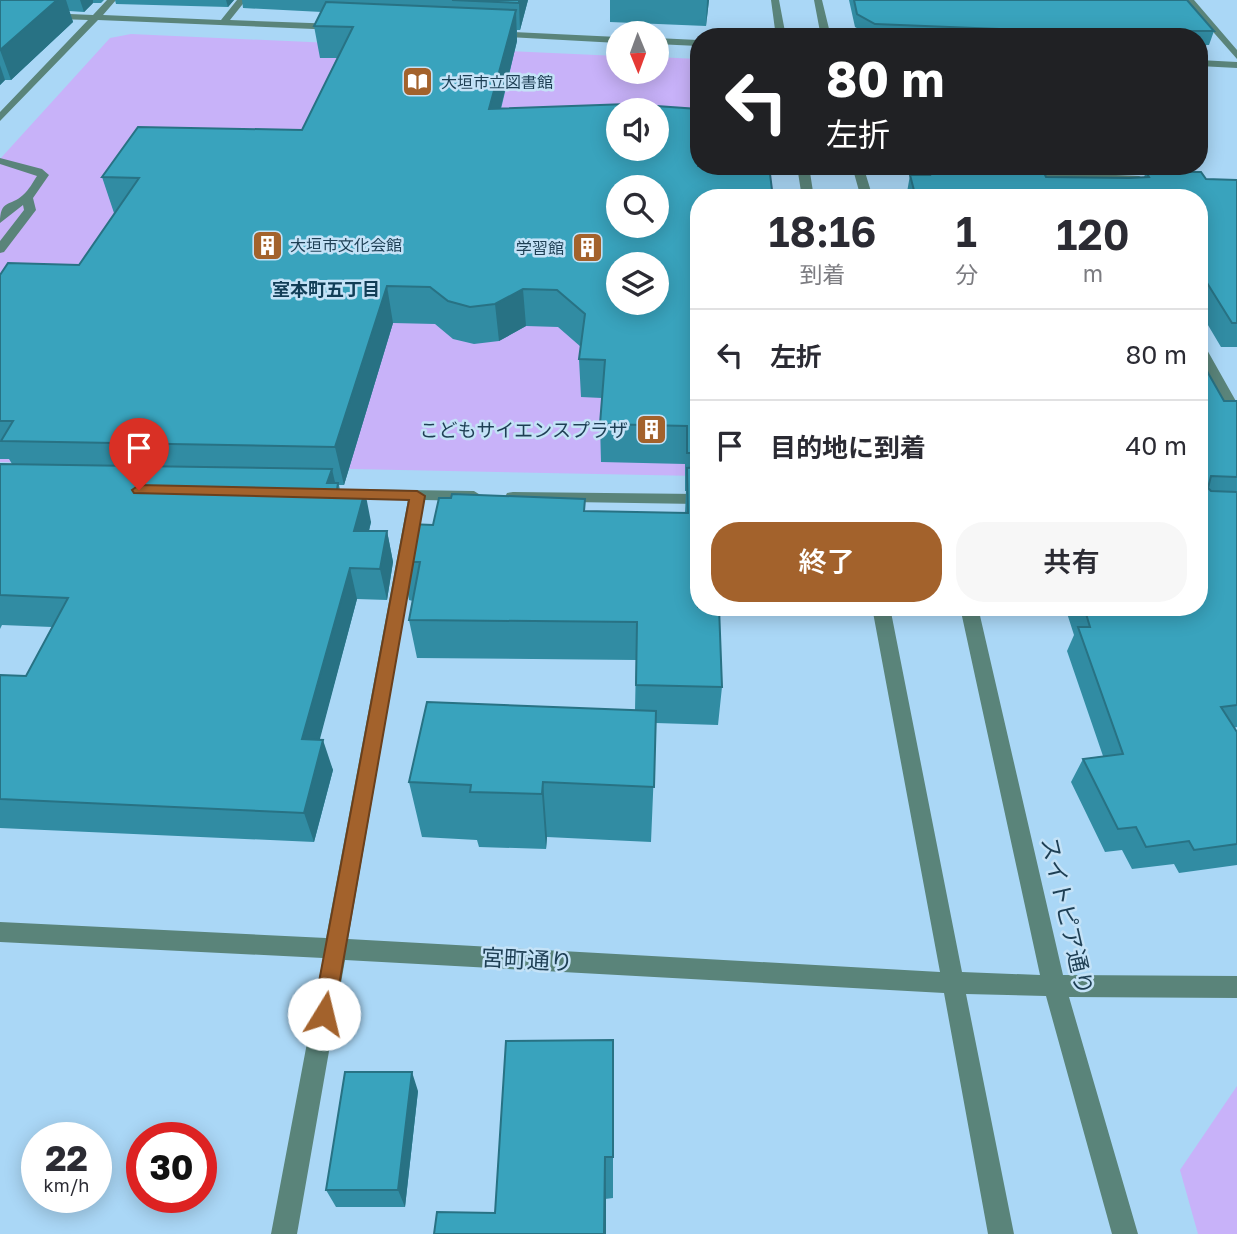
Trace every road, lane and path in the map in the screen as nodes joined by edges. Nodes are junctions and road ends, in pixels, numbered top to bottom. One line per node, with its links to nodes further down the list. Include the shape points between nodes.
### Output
1 (112, 0): 7 (street)
2 (242, 0): 8 (street)
3 (775, 0): 10 (street)
4 (818, 0): 11 (street)
5 (1189, 0): 16 (street)
6 (0, 13): 7 (street)
7 (94, 17): 8 (street); 19 (street)
8 (224, 22): 9 (street)
9 (346, 28)
10 (780, 28)
11 (823, 28)
12 (482, 34): 13 (street)
13 (606, 39)
14 (669, 42): 15 (street)
15 (690, 43)
16 (1237, 56)
17 (1208, 63): 18 (street)
18 (1237, 65)
19 (0, 118)
20 (0, 161): 23 (street, via 43,175)
21 (1020, 175): 22 (street, via 1107,182)
22 (1157, 180)
23 (27, 198): 24 (street, via 8,208); 25 (street, via 30,210)
24 (0, 219)
25 (0, 249)
26 (1208, 364): 27 (street)
27 (1237, 416)
28 (320, 494): 29 (street)
29 (417, 496): 30 (street); 34 (street)
30 (690, 499)
31 (883, 616): 35 (street)
32 (971, 616): 36 (street, スイトピア通り)
33 (0, 932): 34 (street, 宮町通り)
34 (335, 948): 35 (street, 宮町通り); 38 (street)
35 (955, 983): 36 (street, 宮町通り); 39 (street)
36 (1054, 985): 37 (street, 宮町通り); 40 (street, スイトピア通り)
37 (1237, 987)
38 (284, 1234)
39 (1001, 1234)
40 (1125, 1234)

